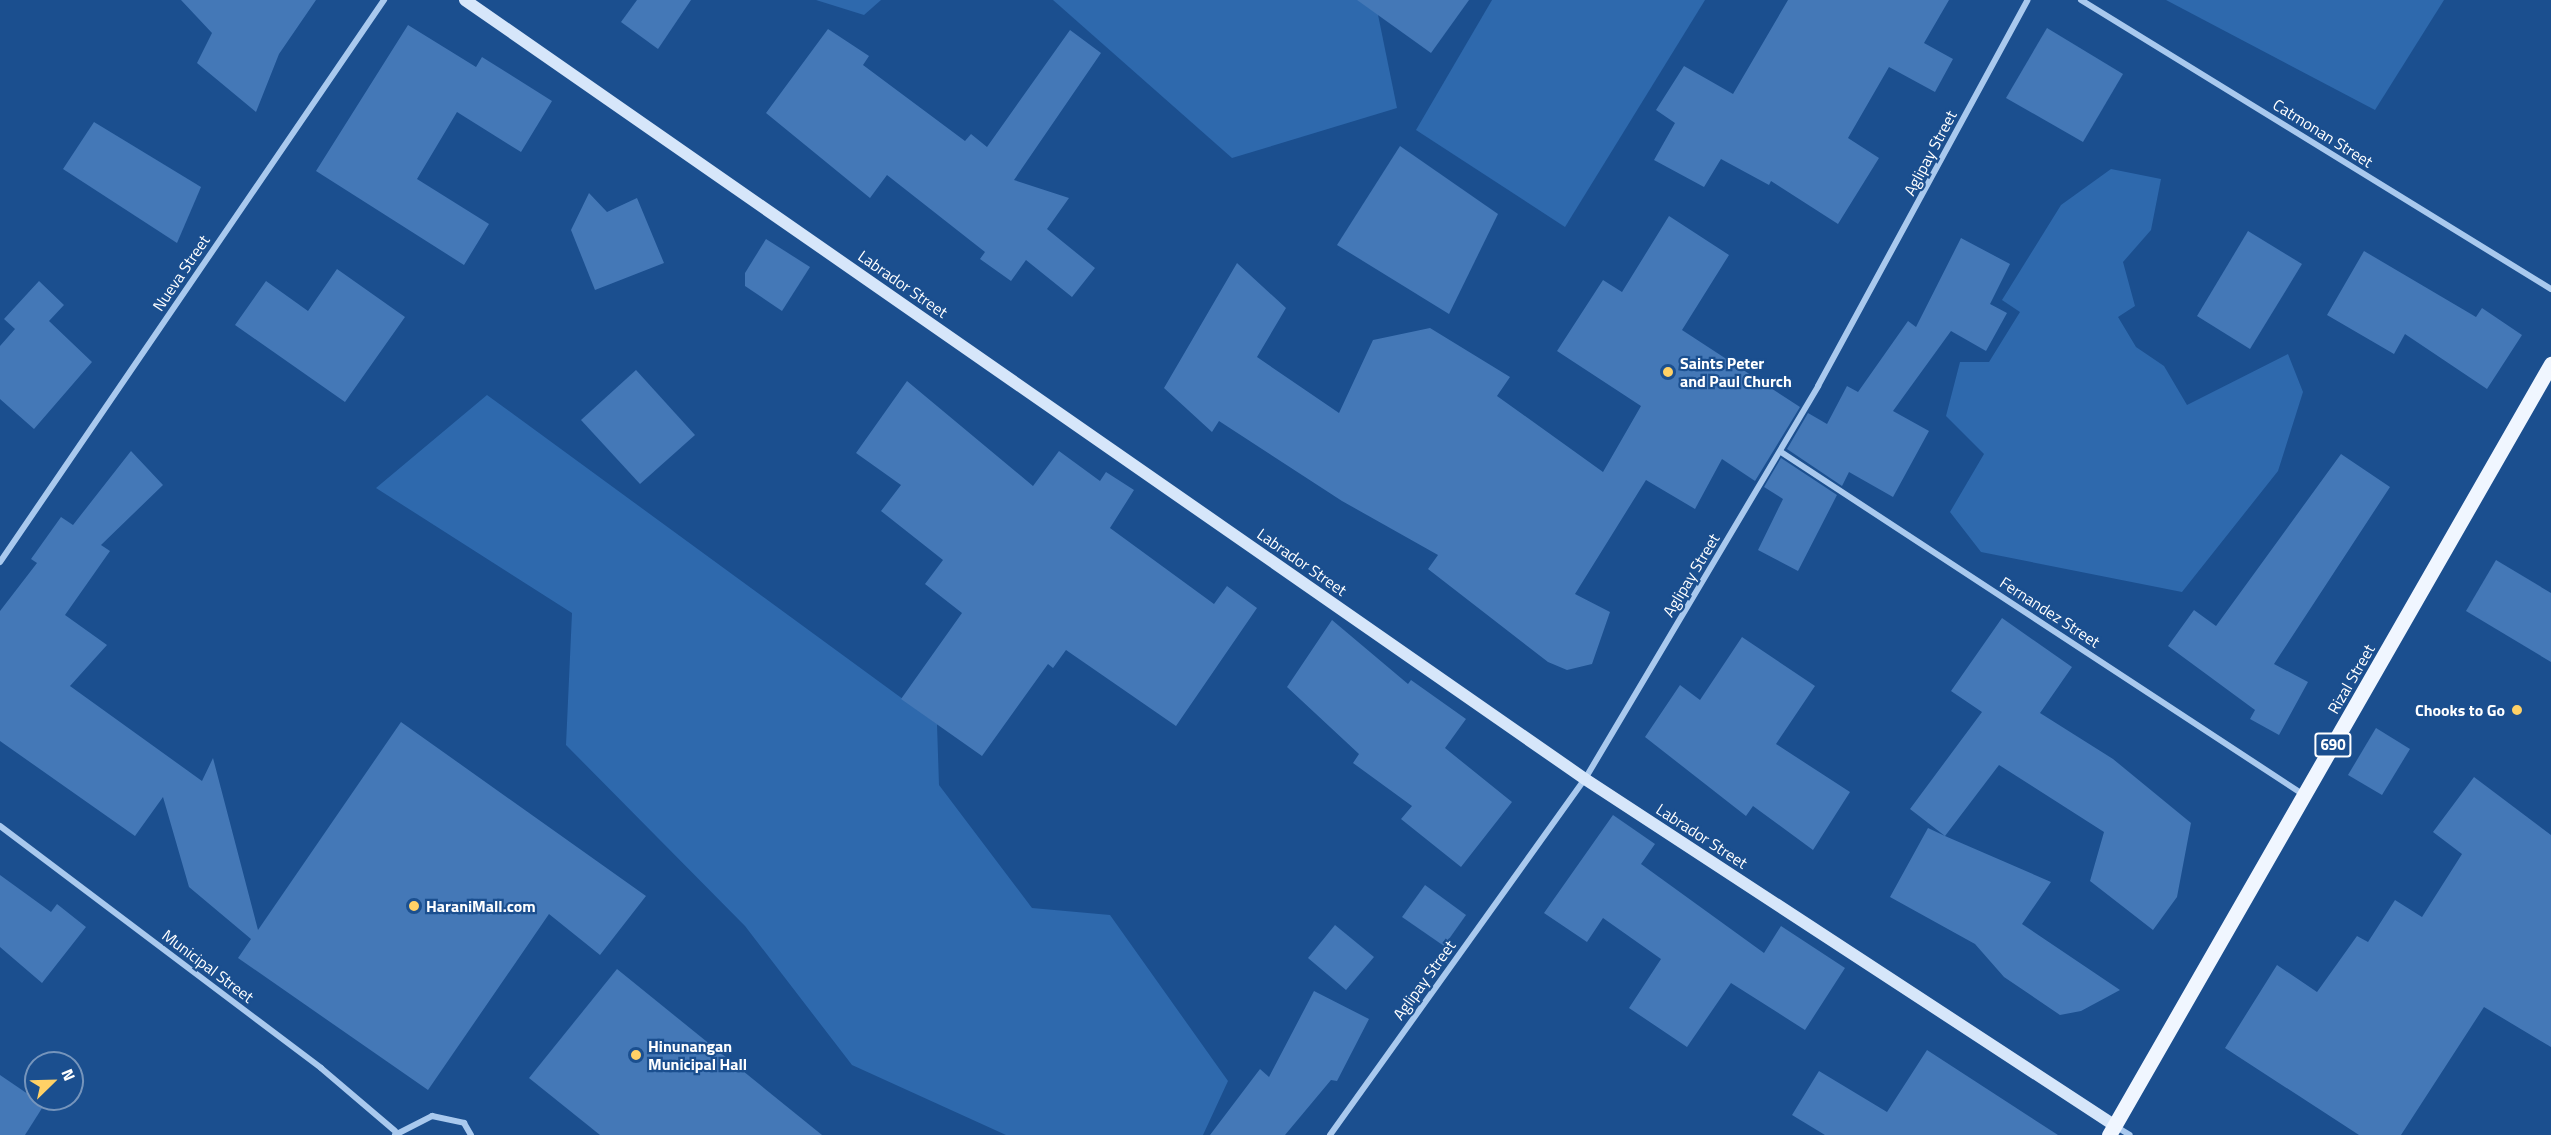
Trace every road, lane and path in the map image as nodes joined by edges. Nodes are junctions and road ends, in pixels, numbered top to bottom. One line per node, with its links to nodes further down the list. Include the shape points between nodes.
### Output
1 (384, 0): 8 (street, Nueva Street)
2 (465, 0): 9 (street, Labrador Street)
3 (2028, 0): 7 (street, Aglipay Street)
4 (2081, 0): 5 (street, Catmonan Street)
5 (2551, 289)
6 (2551, 364): 10 (main road, Rizal Street / 690)
7 (1781, 452): 9 (street, Aglipay Street); 10 (street, Fernandez Street)
8 (0, 562)
9 (1585, 779): 12 (street, Labrador Street); 15 (street, Aglipay Street)
10 (2305, 795): 12 (main road, Rizal Street / 690)
11 (0, 826): 13 (street, Municipal Street, via 321,1068)
12 (2112, 1130): 16 (street, Labrador Street)
13 (395, 1133): 14 (street, Municipal Street, via 432,1116 464,1124)
14 (471, 1135)
15 (1330, 1135)
16 (2130, 1135)

